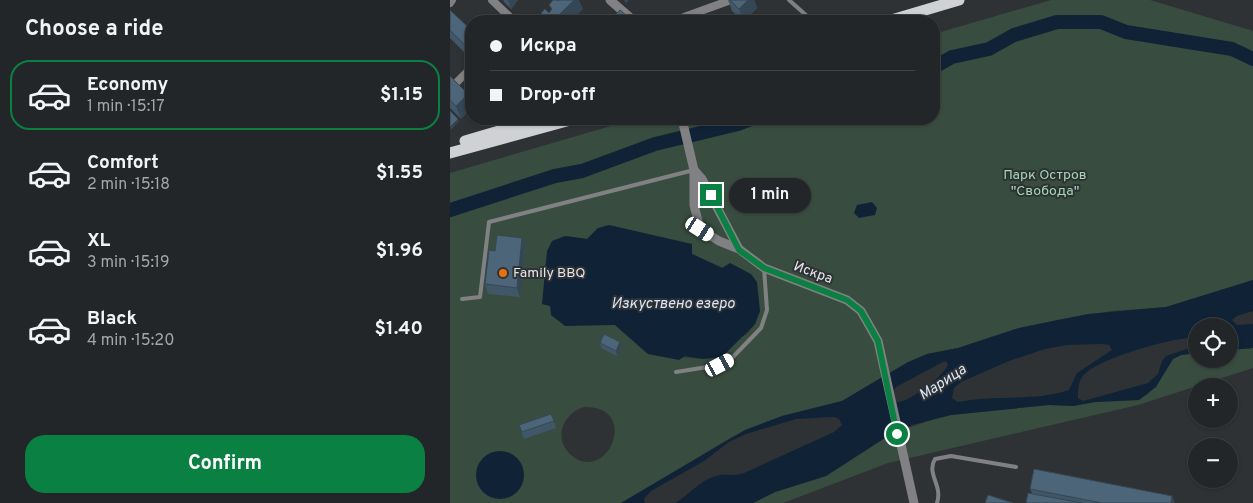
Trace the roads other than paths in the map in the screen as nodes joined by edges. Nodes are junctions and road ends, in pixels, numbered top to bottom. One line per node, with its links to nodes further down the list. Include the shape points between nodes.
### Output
1 (492, 0): 7 (street)
2 (610, 0): 8 (street)
3 (731, 0): 6 (street)
4 (789, 0): 10 (lane)
5 (959, 0): 11 (main road)
6 (715, 2): 9 (street)
7 (508, 15)
8 (627, 15)
9 (688, 15)
10 (806, 15)
11 (908, 15)
12 (465, 74): 13 (street)
13 (456, 83)
14 (520, 125): 17 (main road)
15 (553, 125): 18 (main road)
16 (683, 125): 19 (street)
17 (450, 146)
18 (450, 154)
19 (694, 170): 20 (street, via 702,179); 20 (street, Искра, via 694,205 700,229); 22 (lane, via 489,222 480,298)
20 (739, 250): 21 (street, Искра)
21 (764, 268): 23 (lane, via 767,310 761,328 736,355 720,365); 25 (street, Искра, via 847,300 861,311 878,341)
22 (462, 299)
23 (676, 372)
24 (1016, 467): 26 (lane, via 951,456 935,459 932,472 940,494)
25 (914, 503)
26 (936, 503)

